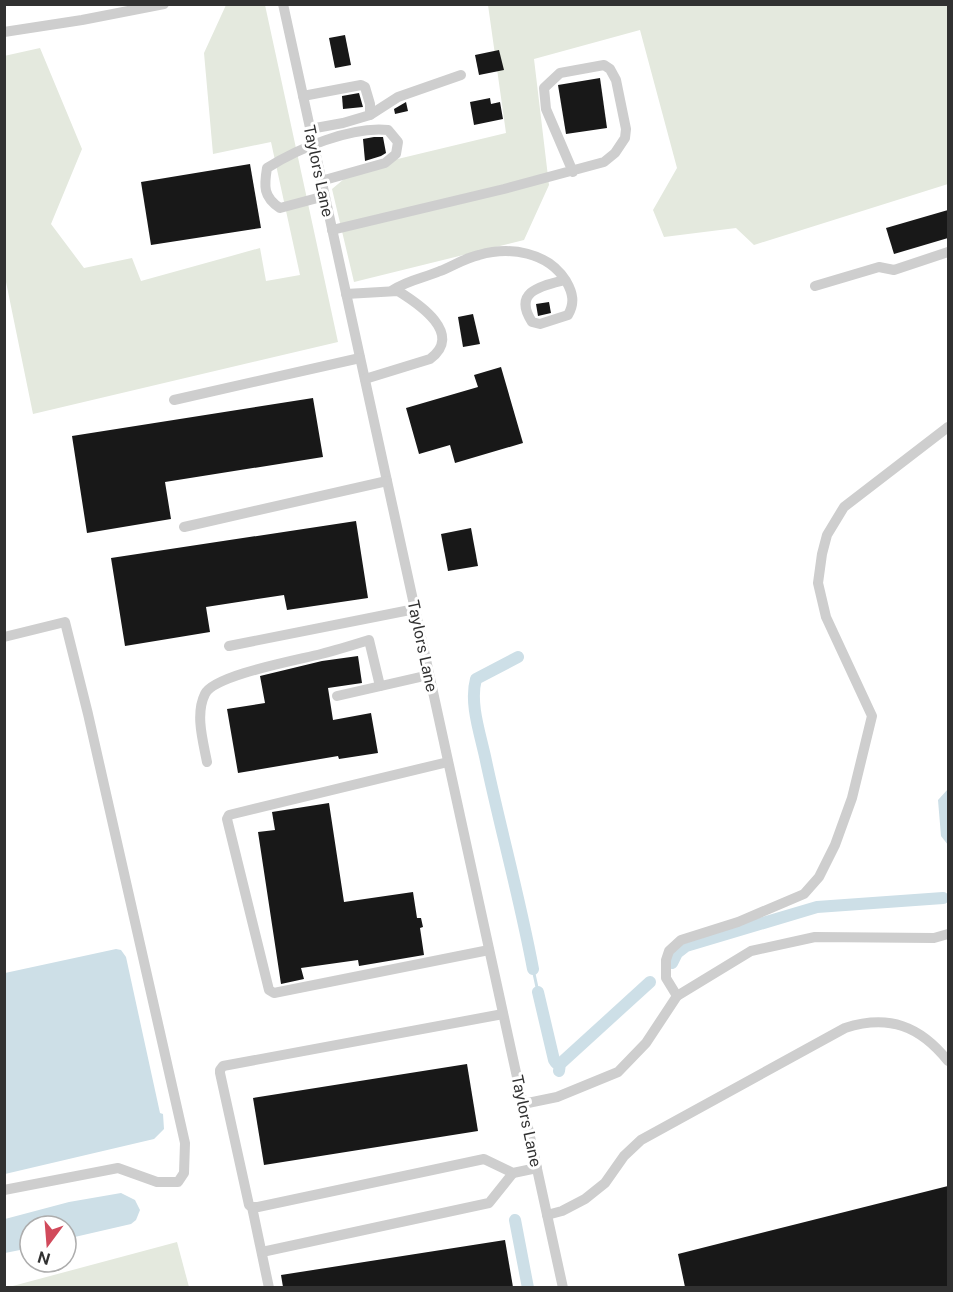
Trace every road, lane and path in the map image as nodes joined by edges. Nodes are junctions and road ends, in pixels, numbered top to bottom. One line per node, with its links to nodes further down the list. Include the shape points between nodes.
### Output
1 (164, 4): 3 (street)
2 (283, 4): 5 (street, Taylors Lane)
3 (4, 32)
4 (461, 75): 6 (street, via 398,97)
5 (303, 96): 6 (street, via 361,85 365,87); 7 (street, Taylors Lane)
6 (370, 115): 7 (street)
7 (310, 129): 8 (street, Taylors Lane)
8 (313, 143): 10 (street, Taylors Lane); 10 (street, via 379,129 388,130 398,142 396,154 385,163); 11 (street, via 267,168 264,186 271,202 280,208)
9 (576, 171): 9 (street, via 546,109 544,88 560,73 604,65 616,80 625,138 604,162); 12 (street)
10 (321, 181): 11 (street, Taylors Lane)
11 (325, 196): 12 (street, Taylors Lane)
12 (332, 230): 17 (street, Taylors Lane)
13 (948, 252): 15 (street, via 894,270 879,267)
14 (565, 280): 14 (street, via 573,299 568,315 540,324 532,322 528,295 533,289); 16 (street, via 540,257 500,251 479,255)
15 (815, 286)
16 (393, 290): 17 (street); 19 (street, via 439,324 443,332 441,347 430,359)
17 (346, 294): 18 (street, Taylors Lane)
18 (360, 358): 19 (street, Taylors Lane); 20 (street)
19 (365, 379): 22 (street, Taylors Lane)
20 (174, 400)
21 (948, 426): 34 (street, via 844,507 827,535 818,584 825,617 872,716 852,798 835,845 819,877 804,894 738,922 681,940 669,951 666,978)
22 (387, 481): 23 (street); 24 (street, Taylors Lane)
23 (184, 527)
24 (415, 609): 26 (street); 27 (street, Taylors Lane)
25 (4, 636): 40 (street, via 65,622 185,1143 184,1173 177,1182 158,1182 118,1168)
26 (229, 646)
27 (429, 675): 28 (street); 31 (street, Taylors Lane)
28 (380, 686): 29 (street); 30 (street, via 369,640 224,681 206,692 201,706 200,725)
29 (337, 696)
30 (207, 762)
31 (448, 762): 33 (street, Taylors Lane); 33 (street, via 229,815 227,819 269,990 274,993)
32 (948, 934): 34 (street, via 934,938 815,937 752,951)
33 (489, 950): 35 (street, Taylors Lane)
34 (677, 996): 37 (street, via 646,1042 618,1072 557,1097)
35 (503, 1014): 37 (street, Taylors Lane); 41 (street, via 223,1066 220,1073)
36 (948, 1061): 42 (street, via 936,1045 906,1027 887,1021 845,1028 641,1140 605,1183 585,1199)
37 (523, 1104): 38 (street, Taylors Lane)
38 (537, 1168): 39 (street); 42 (street, Taylors Lane)
39 (513, 1173): 41 (street, via 484,1159); 43 (street, via 489,1203)
40 (4, 1190)
41 (252, 1207): 43 (street)
42 (547, 1215): 45 (street, Taylors Lane)
43 (262, 1252): 44 (street)
44 (270, 1287)
45 (563, 1287)

